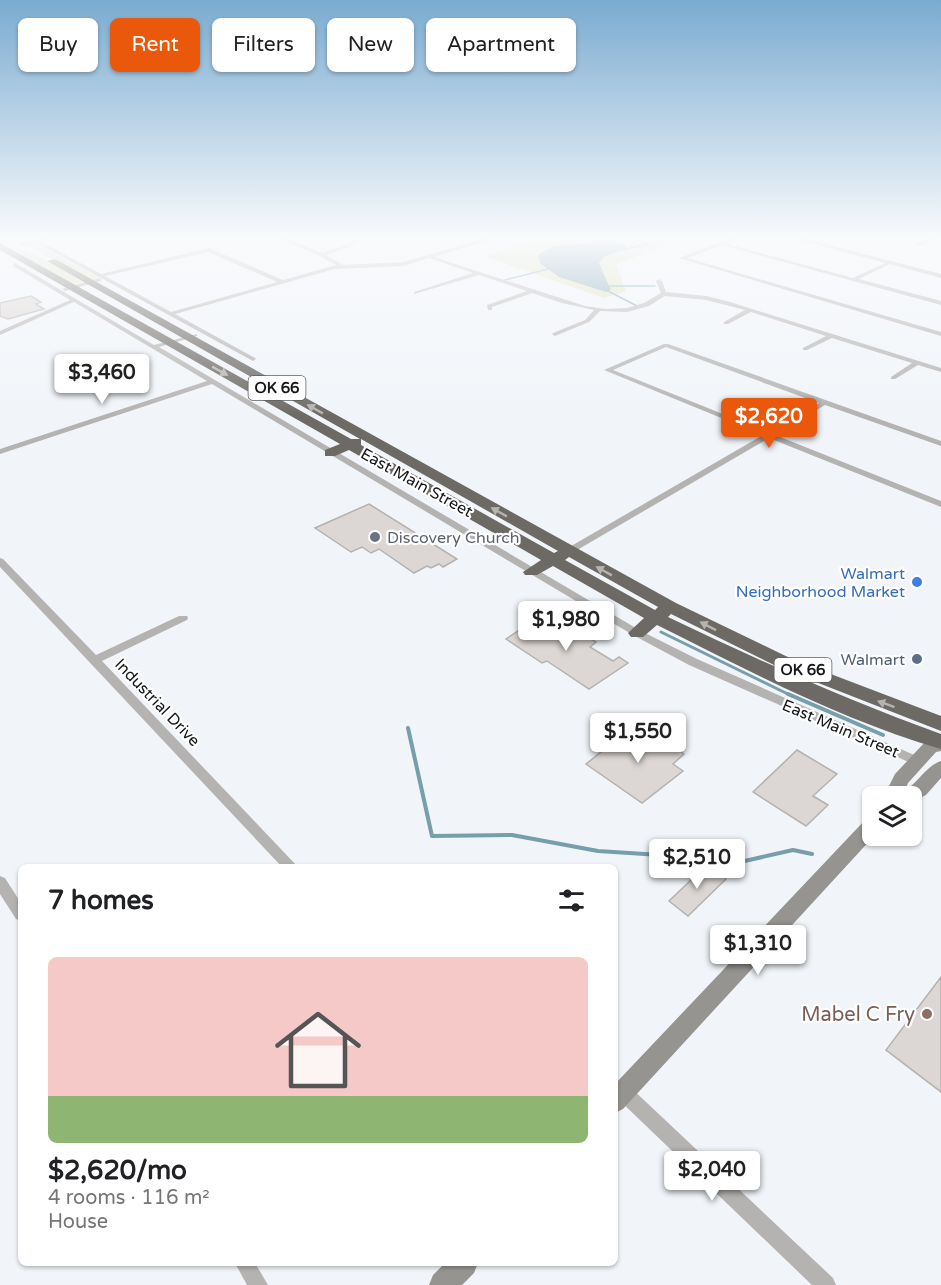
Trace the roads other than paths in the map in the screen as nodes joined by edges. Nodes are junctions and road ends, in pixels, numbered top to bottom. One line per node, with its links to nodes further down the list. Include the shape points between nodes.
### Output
1 (67, 296): 12 (street, East Main Street)
2 (89, 296): 25 (highway, East Main Street / OK 66)
3 (125, 296): 24 (highway, East Main Street / OK 66)
4 (133, 296): 17 (street, East Main Street)
5 (234, 296): 17 (street)
6 (518, 296): 14 (street, via 489,306)
7 (546, 296): 15 (street)
8 (662, 296): 15 (street, via 637,307)
9 (685, 296): 16 (street)
10 (811, 296): 22 (street)
11 (916, 296): 13 (street)
12 (74, 300): 19 (street); 26 (street, East Main Street)
13 (941, 303)
14 (490, 309)
15 (598, 310): 21 (street, via 587,321)
16 (750, 310): 18 (street); 23 (street)
17 (170, 314): 20 (street, East Main Street)
18 (726, 322)
19 (0, 333)
20 (204, 333): 24 (street); 28 (street, East Main Street)
21 (555, 334)
22 (941, 334)
23 (831, 336): 27 (street); 29 (street)
24 (187, 337): 25 (street); 35 (highway, East Main Street / OK 66, one-way to 24)
25 (169, 342): 26 (street); 36 (highway, East Main Street / OK 66, one-way to 36)
26 (153, 347): 32 (street, East Main Street)
27 (805, 349)
28 (253, 359)
29 (918, 363): 30 (street); 31 (street)
30 (941, 370)
31 (893, 378)
32 (212, 382): 38 (street); 39 (street, East Main Street)
33 (825, 402): 34 (street); 34 (street, via 666,345 607,370); 37 (street)
34 (768, 435): 40 (street); 41 (street)
35 (366, 438): 36 (highway); 41 (highway, East Main Street / OK 66, one-way to 35)
36 (350, 444): 39 (highway); 41 (highway, East Main Street / OK 66)
37 (941, 444)
38 (0, 452)
39 (330, 453): 43 (street, East Main Street)
40 (941, 504)
41 (561, 555): 43 (highway); 44 (highway, East Main Street / OK 66)
42 (0, 561): 47 (street, Industrial Drive)
43 (531, 572): 46 (street, East Main Street)
44 (663, 612): 46 (highway); 48 (highway, East Main Street / OK 66, one-way to 44); 49 (highway, East Main Street / OK 66, via 777,677)
45 (183, 618): 47 (street)
46 (637, 633): 50 (street, East Main Street, via 704,667)
47 (95, 660): 55 (street, Industrial Drive)
48 (941, 724)
49 (941, 744): 50 (main road, via 931,746)
50 (917, 761): 52 (main road)
51 (941, 767): 53 (main road)
52 (898, 786)
53 (922, 789)
54 (862, 836): 58 (main road)
55 (288, 864)
56 (0, 882): 57 (street)
57 (18, 910)
58 (619, 1097): 61 (street)
59 (246, 1266): 60 (street)
60 (258, 1285)
61 (826, 1285)

